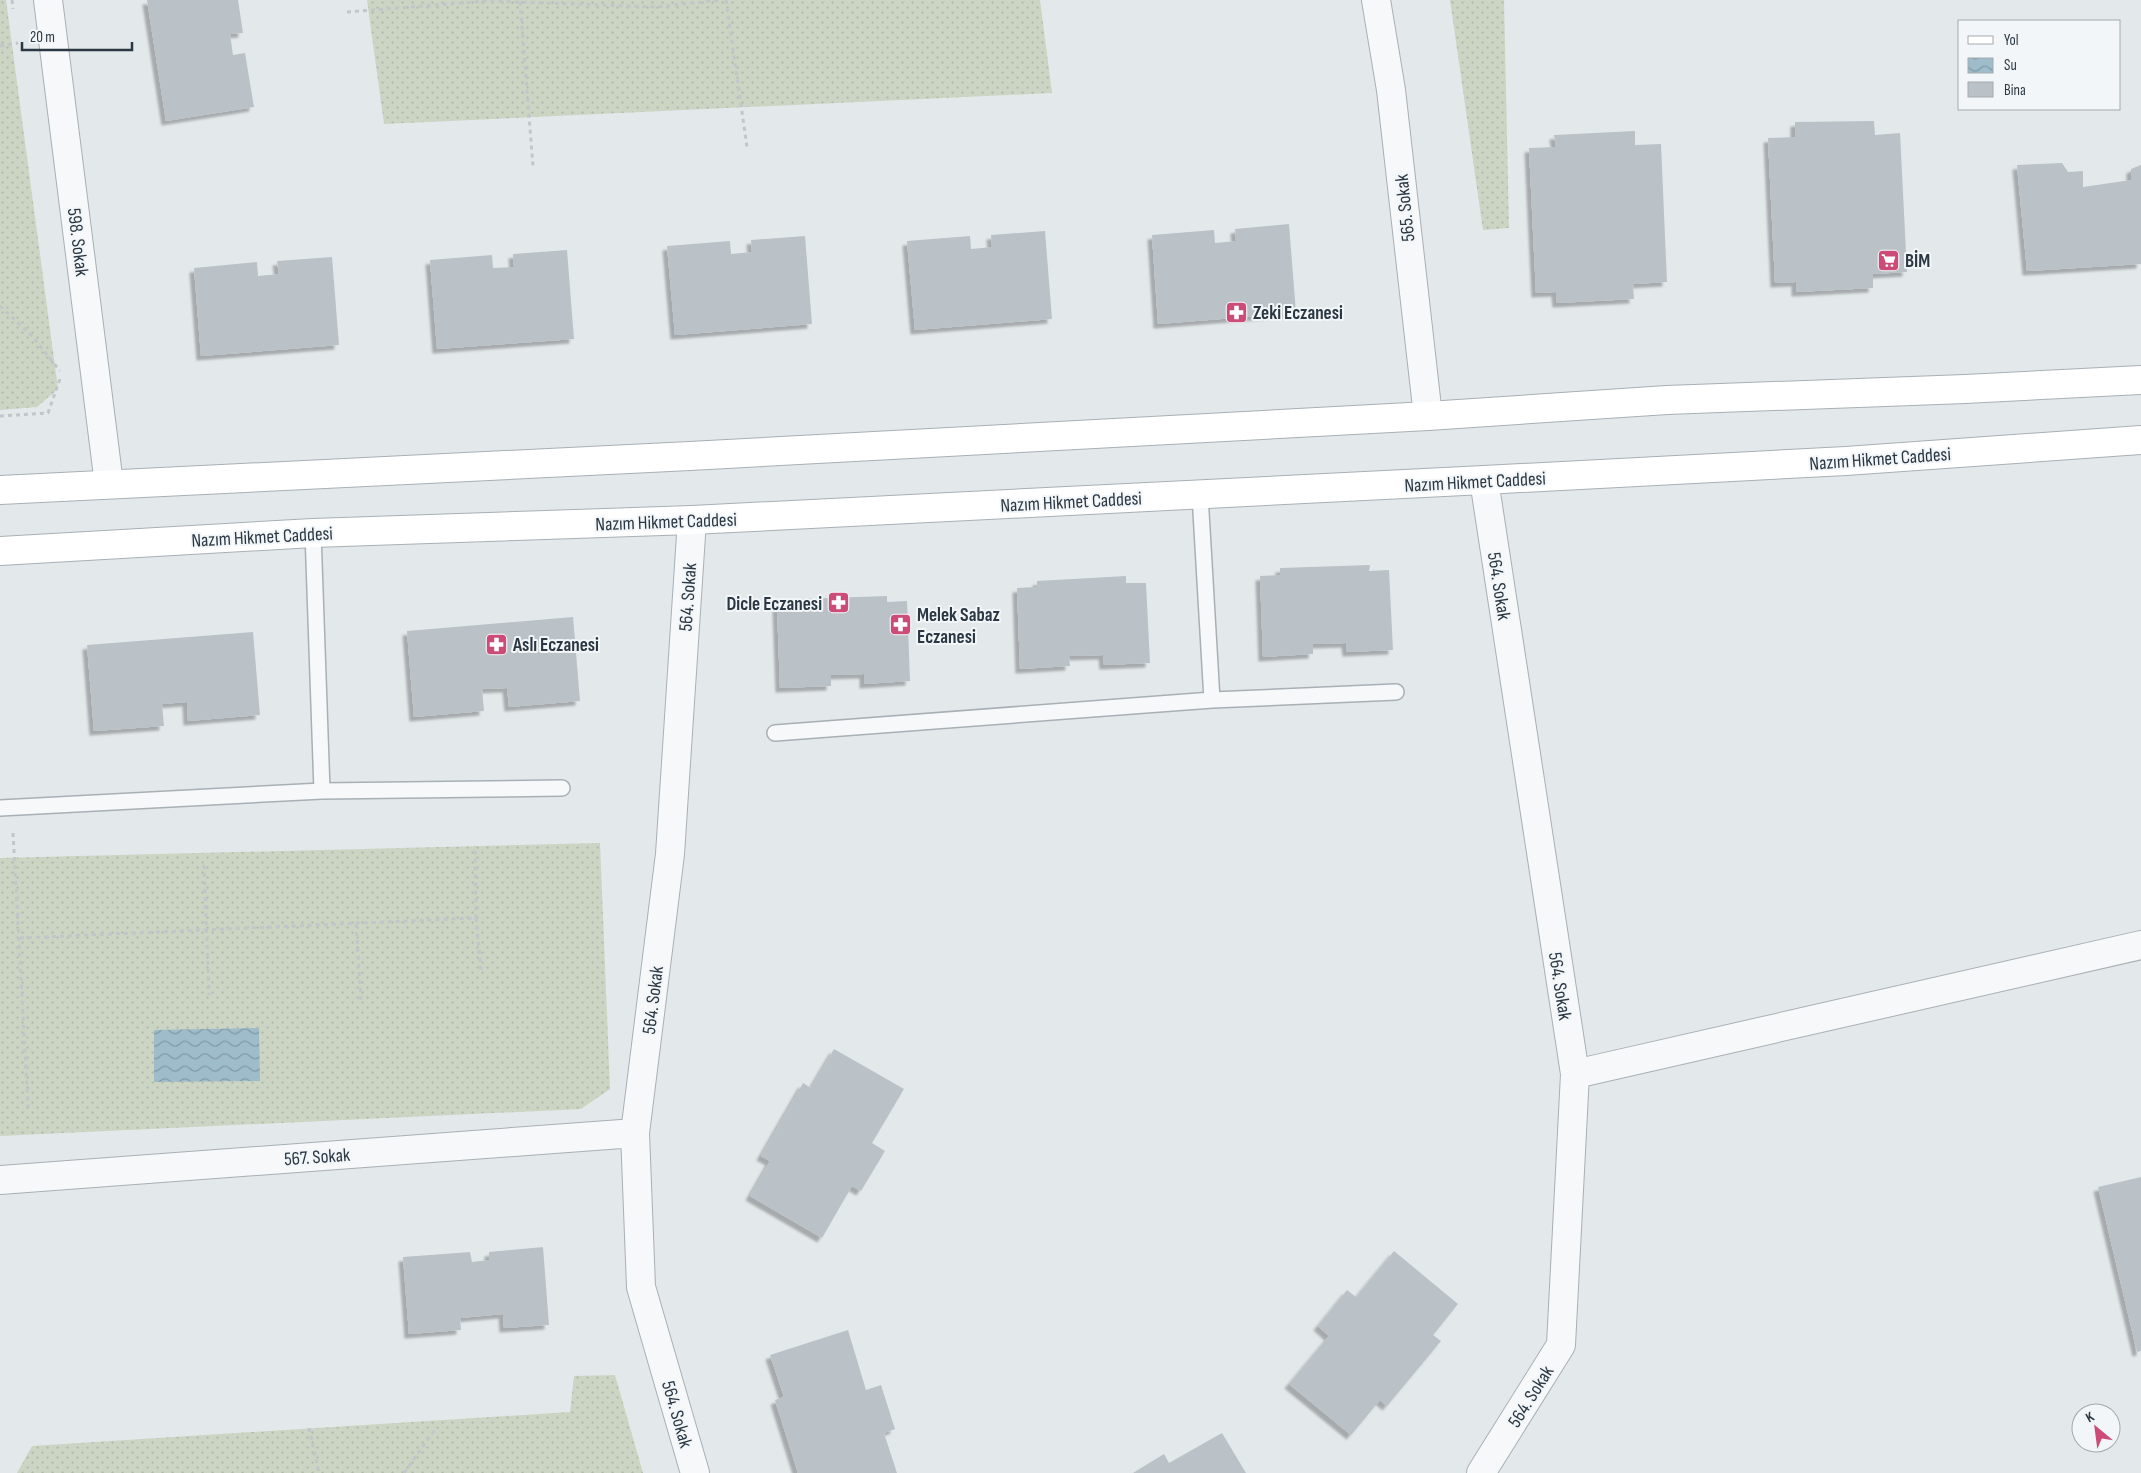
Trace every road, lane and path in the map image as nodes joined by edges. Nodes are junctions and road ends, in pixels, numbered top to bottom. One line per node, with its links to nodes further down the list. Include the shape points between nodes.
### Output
1 (48, 0): 20 (street, 598. Sokak)
2 (720, 0): 5 (path, via 656,7)
3 (726, 0): 10 (path)
4 (1376, 0): 17 (street, 565. Sokak, via 1391,90)
5 (544, 1): 6 (path)
6 (520, 2): 7 (path, via 488,1); 11 (path)
7 (347, 12)
8 (18, 43): 9 (path)
9 (0, 46)
10 (746, 147)
11 (533, 166)
12 (0, 306): 13 (path, via 32,336)
13 (62, 374)
14 (2141, 380): 17 (main road, via 1667,400)
15 (48, 413): 16 (path)
16 (0, 416)
17 (1428, 416): 20 (main road)
18 (2141, 440): 19 (main road, Nazım Hikmet Caddesi, via 1846,461)
19 (1484, 480): 22 (main road, Nazım Hikmet Caddesi); 42 (street, 564. Sokak)
20 (109, 484): 21 (main road)
21 (0, 490)
22 (1200, 495): 23 (main road, Nazım Hikmet Caddesi); 27 (lane)
23 (692, 520): 24 (main road, Nazım Hikmet Caddesi); 44 (street, 564. Sokak, via 670,854)
24 (313, 533): 25 (main road, Nazım Hikmet Caddesi); 30 (lane)
25 (0, 551)
26 (1396, 692): 27 (lane)
27 (1212, 700): 28 (lane)
28 (775, 733)
29 (562, 788): 30 (lane)
30 (322, 791): 31 (lane)
31 (6, 808): 37 (path)
32 (475, 846): 34 (path)
33 (204, 865): 36 (path)
34 (476, 918): 35 (path); 39 (path)
35 (356, 924): 36 (path); 41 (path)
36 (207, 930): 37 (path); 40 (path)
37 (20, 938): 43 (path)
38 (2141, 945): 42 (street)
39 (481, 971)
40 (209, 996)
41 (361, 1002)
42 (1574, 1074): 51 (street, 564. Sokak, via 1561,1346)
43 (28, 1107)
44 (635, 1133): 45 (street, 567. Sokak); 50 (street, 564. Sokak, via 641,1287)
45 (0, 1180)
46 (309, 1428): 48 (path)
47 (436, 1428): 49 (path)
48 (319, 1473)
49 (404, 1473)
50 (695, 1473)
51 (1481, 1473)

